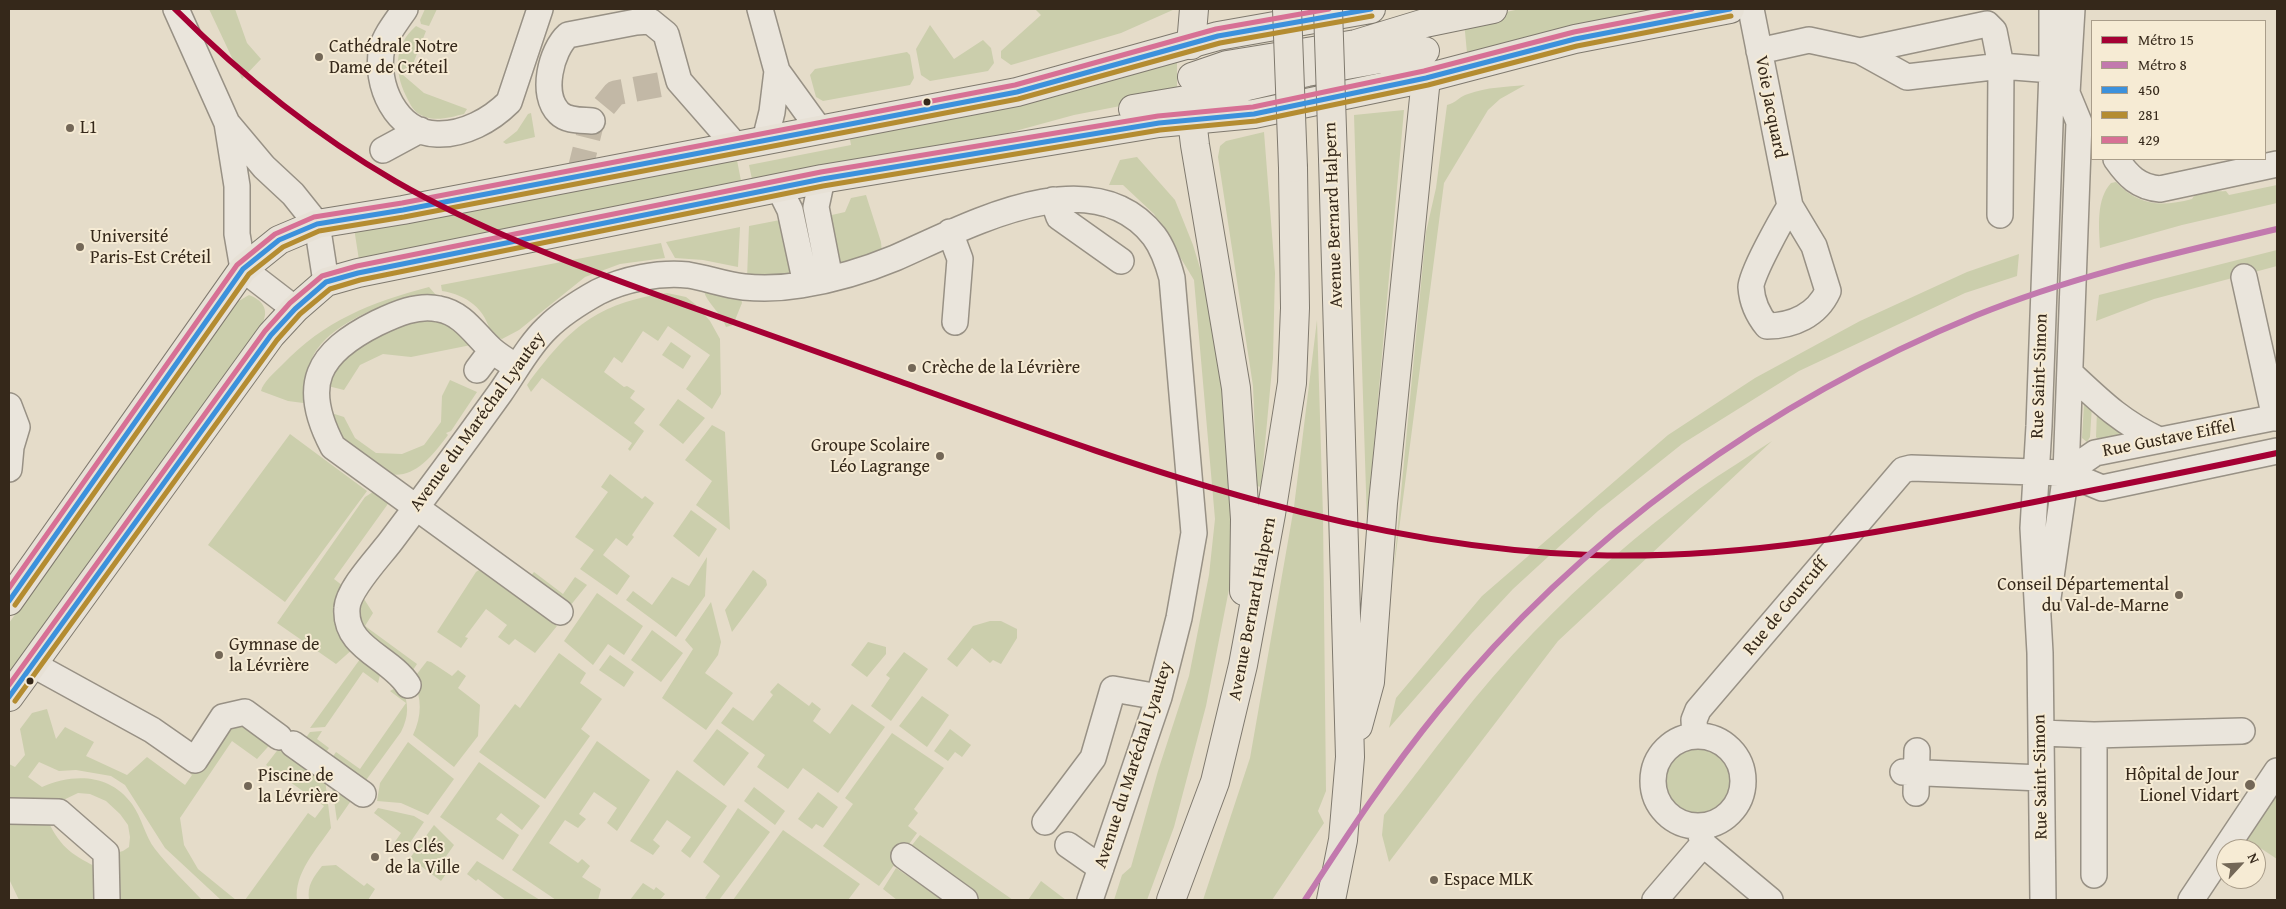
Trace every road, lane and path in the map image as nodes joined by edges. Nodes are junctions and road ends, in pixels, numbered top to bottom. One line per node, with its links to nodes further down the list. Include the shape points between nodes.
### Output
1 (176, 9): 26 (street)
2 (540, 9): 28 (street, via 509,102 479,124 437,134)
3 (760, 9): 22 (street)
4 (1194, 9): 16 (main road)
5 (1287, 9): 65 (main road, Avenue Bernard Halpern, bridge, via 1295,308 1292,383)
6 (1328, 9): 73 (main road, Avenue Bernard Halpern, bridge)
7 (1371, 9): 16 (main road, via 1218,36)
8 (1492, 9): 15 (main road)
9 (1730, 9): 23 (main road, via 1575,39)
10 (1751, 9): 19 (street, Voie Jacquard)
11 (2052, 9): 21 (street, Rue Saint-Simon)
12 (2072, 9): 27 (street, Rue Saint-Simon, via 2067,93)
13 (2089, 9): 27 (street, Rue Saint-Simon)
14 (402, 12): 28 (street, via 383,47 381,75 386,96 399,116)
15 (1424, 16): 18 (main road); 24 (main road, via 1356,44 1227,65)
16 (1191, 45): 24 (main road); 29 (main road, via 1017,92)
17 (1860, 50): 19 (street, via 1809,40); 20 (street, via 1907,77); 20 (street, via 1987,24 1994,31)
18 (1425, 51): 23 (main road); 24 (main road, via 1308,72)
19 (1759, 51): 38 (street, Voie Jacquard)
20 (2001, 66): 21 (street); 39 (street)
21 (2052, 70): 58 (street, Rue Saint-Simon)
22 (777, 71): 29 (street); 30 (street)
23 (1426, 78): 24 (main road, via 1254,114); 73 (main road, via 1383,503 1370,682)
24 (1192, 98): 35 (main road, via 1066,137); 65 (main road, via 1195,145 1236,388 1245,519)
25 (592, 121): 31 (street, via 570,120 559,113 551,100 549,76 561,41 568,35 650,21 666,34 678,81)
26 (227, 123): 40 (street); 43 (street, via 237,186 237,234)
27 (2086, 123): 52 (street, Rue Saint-Simon)
28 (420, 130): 32 (street)
29 (819, 130): 30 (main road)
30 (765, 140): 31 (main road)
31 (735, 145): 40 (main road)
32 (384, 150)
33 (2117, 160): 34 (street, via 2135,182 2147,188 2160,189)
34 (2277, 164)
35 (822, 179): 36 (main road); 46 (street, via 816,207)
36 (779, 188): 45 (main road); 46 (street)
37 (1054, 200): 41 (street, Avenue du Maréchal Lyautey, via 1006,212); 42 (street, via 1059,217); 68 (street, Avenue du Maréchal Lyautey, via 1099,201 1123,209 1155,237 1172,278 1194,533 1179,618)
38 (1790, 206)
39 (2000, 215)
40 (317, 224): 43 (main road, via 279,240); 45 (street)
41 (950, 232): 46 (street, Avenue du Maréchal Lyautey, via 892,259); 48 (street, via 960,259)
42 (1121, 261)
43 (243, 269): 47 (street); 61 (main road)
44 (2244, 277): 54 (street)
45 (326, 282): 47 (main road)
46 (818, 282): 50 (street, Avenue du Maréchal Lyautey, via 780,288 744,287 686,275 628,281 572,307 546,329)
47 (295, 308): 64 (main road, via 271,335)
48 (955, 322)
49 (492, 350): 50 (street); 51 (street); 60 (street, via 462,320 440,309 421,308 396,314 357,333 334,350 322,367 315,388 317,410 333,447)
50 (518, 368): 60 (street, Avenue du Maréchal Lyautey)
51 (477, 370)
52 (2070, 373): 55 (street, via 2132,427); 59 (street, Rue Saint-Simon)
53 (9, 406): 57 (street, via 16,427)
54 (2276, 417): 55 (street, Rue Gustave Eiffel)
55 (2160, 440): 59 (street, Rue Gustave Eiffel, via 2095,453)
56 (2277, 451): 59 (street, Rue Gustave Eiffel, via 2102,488)
57 (9, 469)
58 (2036, 473): 59 (street, Rue Gustave Eiffel); 63 (street, Rue Saint-Simon, via 2033,528); 72 (street, Rue de Gourcuff, via 1903,470 1698,710 1694,720)
59 (2066, 473): 63 (street, Rue Saint-Simon)
60 (416, 507): 62 (street); 66 (street, Avenue du Maréchal Lyautey, via 358,585 347,606 349,627 355,638 397,671)
61 (9, 601)
62 (560, 612)
63 (2040, 653): 70 (street, Rue Saint-Simon)
64 (32, 664): 67 (main road); 77 (street, via 152,730 195,760 223,717 245,712)
65 (1243, 666): 88 (main road, Avenue Bernard Halpern, via 1215,782)
66 (408, 685)
67 (9, 697)
68 (1159, 697): 79 (street, via 1113,689 1093,758); 83 (street, Avenue du Maréchal Lyautey)
69 (2242, 731): 71 (street)
70 (2041, 732): 71 (street); 76 (street, Rue Saint-Simon)
71 (2094, 735): 84 (street)
72 (1695, 736): 80 (street, via 1711,738 1725,745 1742,770 1743,786 1729,814); 80 (street, via 1680,739 1658,759 1653,789 1658,803 1668,815)
73 (1350, 757): 89 (main road, Avenue Bernard Halpern, via 1343,840)
74 (2277, 771): 93 (street)
75 (1913, 772): 76 (street)
76 (2041, 778): 92 (street, Rue Saint-Simon)
77 (363, 794)
78 (9, 811): 85 (street, via 59,812 106,854)
79 (1045, 822)
80 (1701, 836): 90 (street); 91 (street)
81 (1068, 845): 83 (street)
82 (904, 856): 86 (street)
83 (1100, 868): 87 (street, Avenue du Maréchal Lyautey)
84 (2094, 875)
85 (107, 900)
86 (965, 900)
87 (1090, 900)
88 (1171, 900)
89 (1331, 900)
90 (1655, 900)
91 (1770, 900)
92 (2043, 900)
93 (2191, 900)

